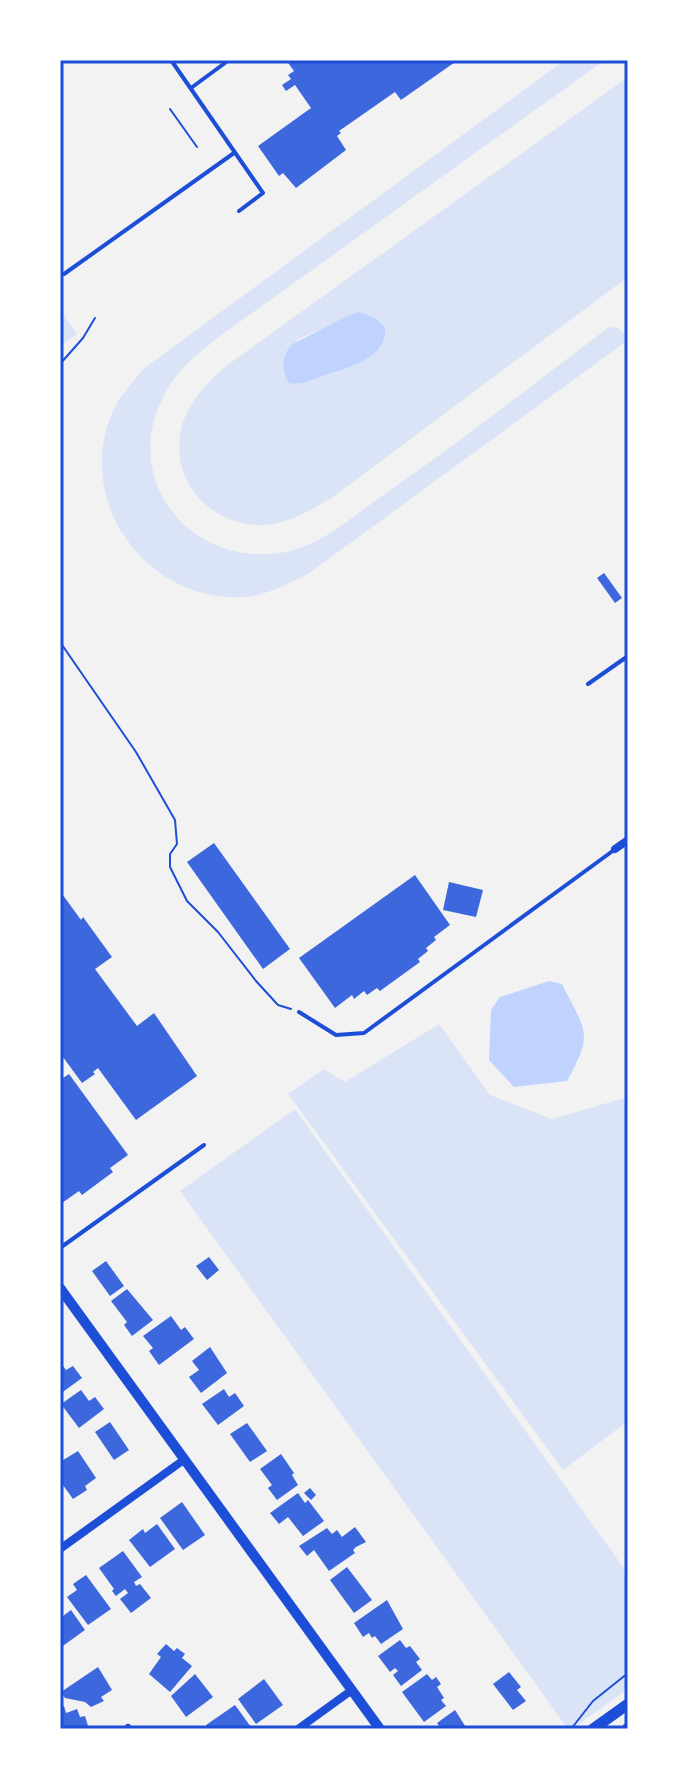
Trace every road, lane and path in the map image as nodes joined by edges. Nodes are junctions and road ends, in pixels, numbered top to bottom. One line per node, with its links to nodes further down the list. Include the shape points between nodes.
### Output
1 (171, 60): 3 (lane)
2 (229, 60): 3 (lane)
3 (191, 88): 6 (lane)
4 (170, 109): 5 (path)
5 (197, 147)
6 (234, 153): 7 (lane, via 263,193); 8 (lane)
7 (239, 211)
8 (64, 274)
9 (95, 318): 10 (path)
10 (60, 364)
11 (60, 642): 16 (path, via 136,752 175,820 177,844 170,867 187,901 278,1005)
12 (628, 656): 13 (lane)
13 (588, 684)
14 (628, 840): 15 (street)
15 (615, 849): 16 (lane, via 364,1033 336,1035)
16 (299, 1012)
17 (204, 1145): 18 (lane)
18 (60, 1248)
19 (60, 1288): 20 (street)
20 (185, 1459): 21 (street); 23 (street)
21 (60, 1549)
22 (628, 1673): 27 (path, via 593,1701)
23 (352, 1690): 25 (street); 26 (street)
24 (628, 1704): 28 (main road)
25 (298, 1729)
26 (380, 1729)
27 (571, 1729)
28 (593, 1729)

